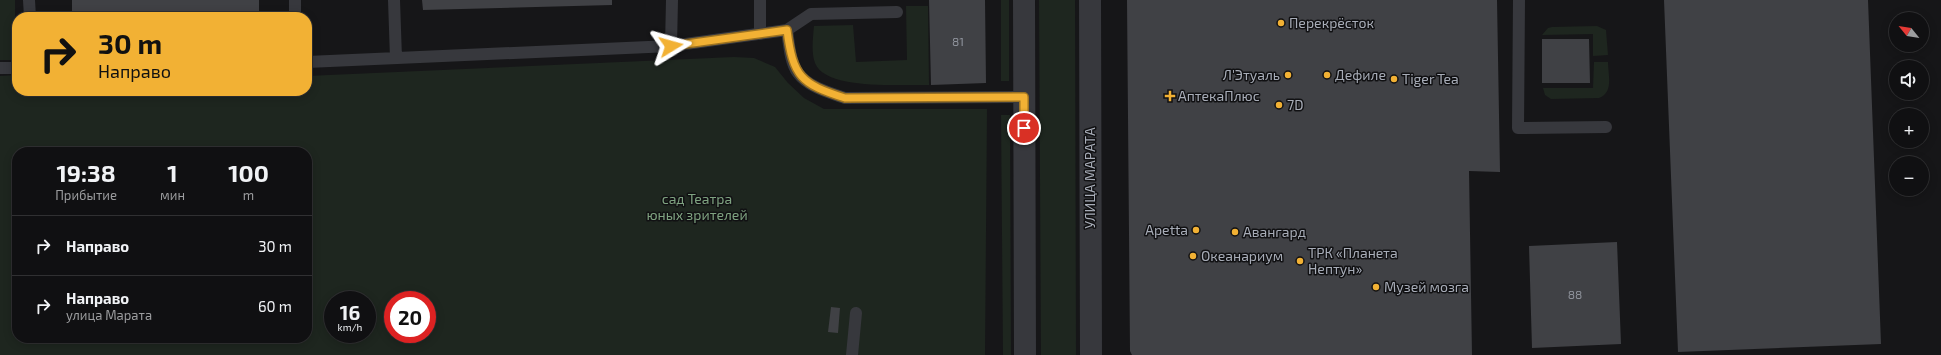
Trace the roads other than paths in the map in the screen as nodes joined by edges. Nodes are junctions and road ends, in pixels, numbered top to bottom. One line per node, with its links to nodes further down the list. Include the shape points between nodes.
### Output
1 (30, 0): 9 (lane)
2 (295, 0): 10 (lane)
3 (394, 0): 15 (lane)
4 (672, 0): 14 (lane)
5 (760, 0): 13 (lane)
6 (1024, 0): 19 (street)
7 (1090, 0): 24 (street, УЛИЦА МАРАТА)
8 (1519, 0): 20 (lane, via 1518,128)
9 (30, 12)
10 (295, 12)
11 (898, 12): 12 (lane, via 811,14)
12 (787, 30): 13 (lane); 19 (lane, via 790,52 798,73 818,89 845,98)
13 (760, 34): 14 (lane)
14 (671, 46): 15 (lane)
15 (396, 58): 16 (lane)
16 (312, 62)
17 (0, 68): 18 (lane)
18 (12, 68)
19 (1024, 97): 23 (street)
20 (1606, 127)
21 (856, 313): 22 (lane)
22 (852, 355)
23 (1025, 355)
24 (1091, 355)

